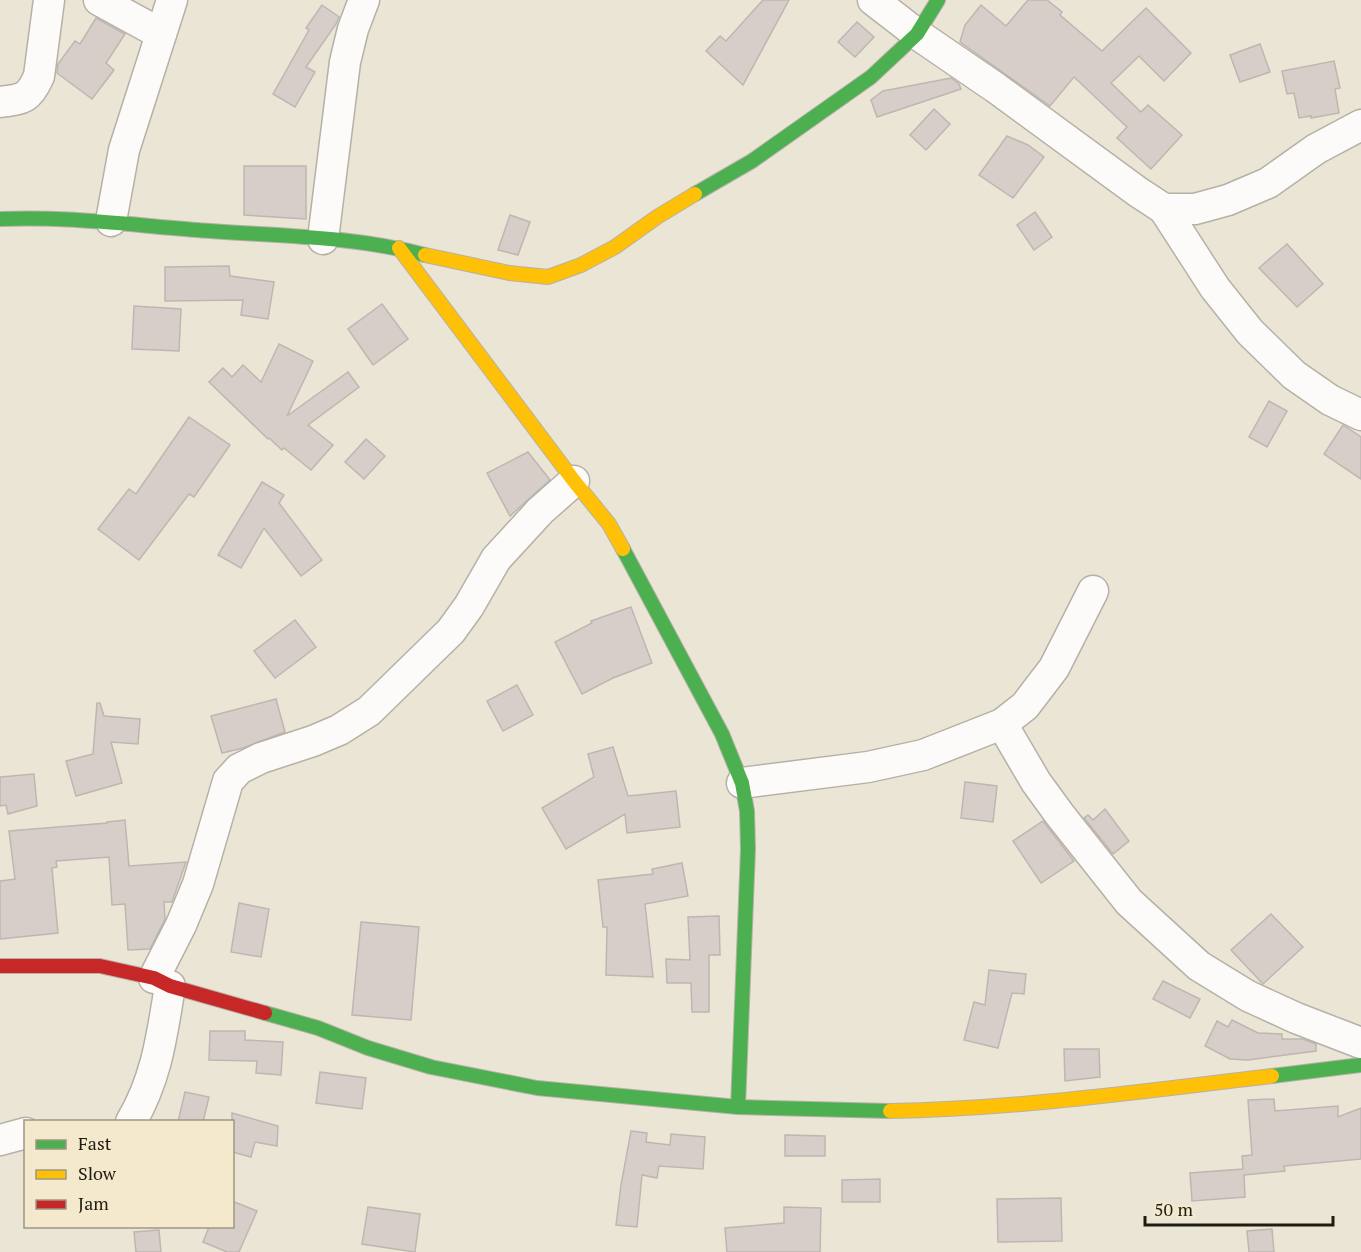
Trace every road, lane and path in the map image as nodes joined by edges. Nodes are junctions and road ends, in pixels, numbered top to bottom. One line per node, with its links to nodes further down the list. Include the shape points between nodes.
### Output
1 (49, 0): 9 (street, via 36,85 23,99)
2 (99, 0): 7 (street)
3 (172, 0): 7 (street)
4 (364, 0): 14 (street, via 345,62)
5 (873, 0): 8 (street)
6 (938, 0): 8 (street)
7 (161, 34): 13 (street, via 124,150)
8 (917, 34): 11 (street); 15 (street, via 871,77 752,161 581,265 548,277)
9 (0, 102)
10 (1361, 125): 11 (street, via 1316,149 1268,183 1195,209)
11 (1164, 209): 16 (street, via 1215,288 1250,332 1294,375 1330,400)
12 (0, 219): 13 (street, via 39,216)
13 (111, 221): 14 (street)
14 (323, 239): 15 (street)
15 (399, 249): 17 (street)
16 (1361, 415)
17 (574, 481): 20 (street, via 609,524 625,552 717,724); 22 (street, via 526,524 496,559 451,631 369,711 314,741 261,758 239,769 228,781 198,884)
18 (1093, 591): 19 (street, via 1054,668 1025,706)
19 (1002, 724): 20 (street, via 923,755 868,767); 23 (street, via 1036,782 1129,902 1199,966 1248,996)
20 (742, 783): 25 (street, via 748,849)
21 (0, 966): 22 (street, via 100,966)
22 (162, 982): 25 (street, via 431,1066 537,1088); 26 (street, via 158,1056 144,1099)
23 (1361, 1043)
24 (1361, 1065): 25 (street, via 956,1110 864,1112)
25 (738, 1107)
26 (132, 1120)
27 (24, 1134): 28 (street)
28 (0, 1140)

